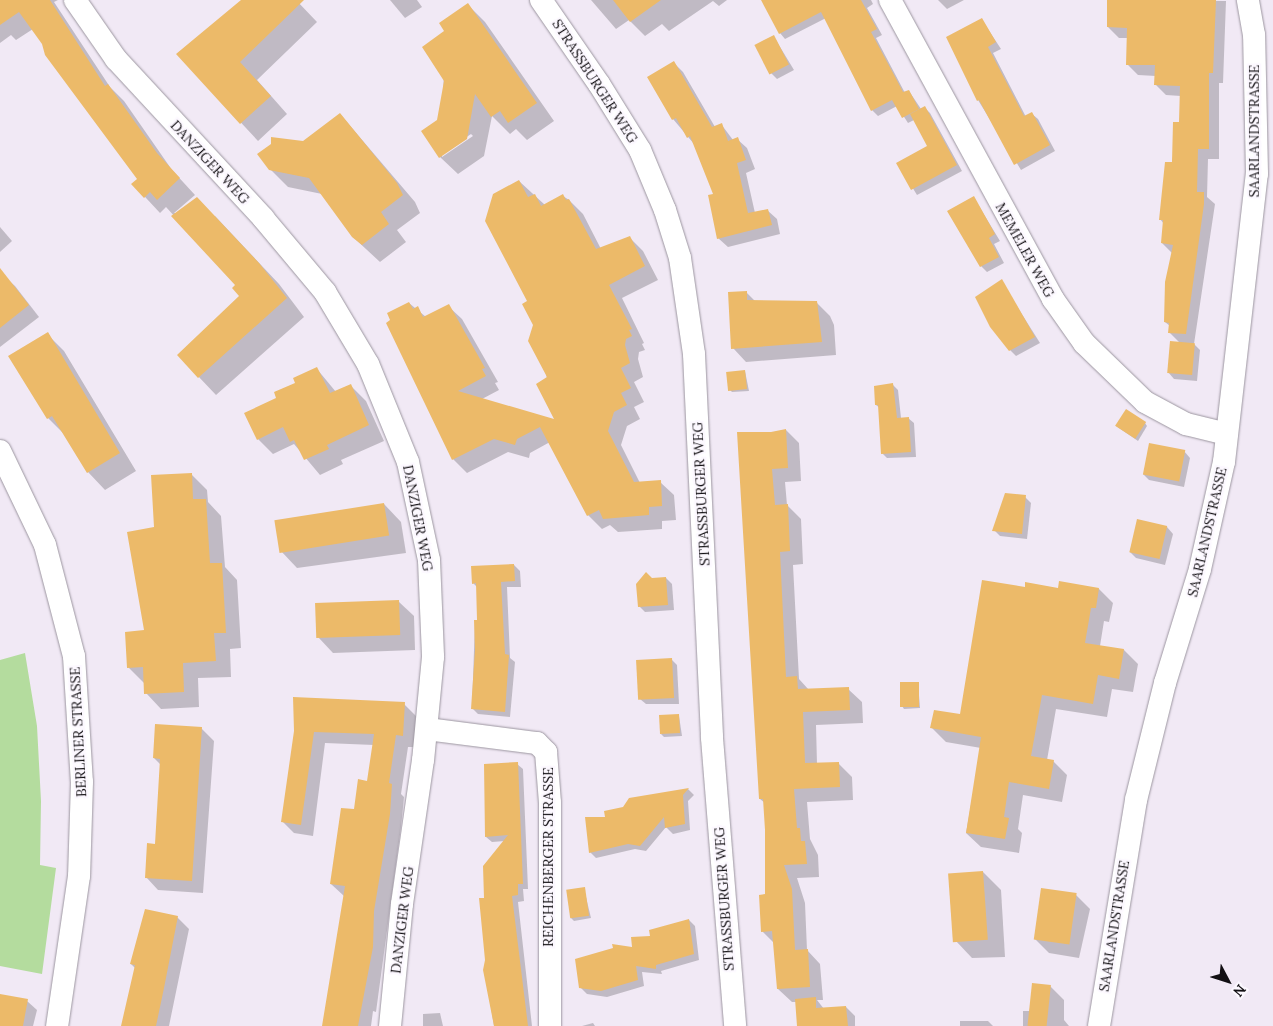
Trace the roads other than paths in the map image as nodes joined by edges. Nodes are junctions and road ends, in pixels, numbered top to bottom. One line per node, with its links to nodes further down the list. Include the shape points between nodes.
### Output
1 (75, 0): 7 (street, DANZIGER WEG, via 116,59 263,218 325,292 368,364 408,462 429,560 433,657)
2 (540, 0): 11 (street, STRASSBURGER WEG, via 640,150 674,234 682,266 694,354 712,738)
3 (890, 0): 5 (street, MEMELER WEG, via 1052,299 1084,343 1145,402 1186,424)
4 (1248, 0): 5 (street, SAARLANDSTRASSE, via 1254,35 1257,174)
5 (1227, 434): 12 (street, SAARLANDSTRASSE, via 1219,493 1165,683 1136,800)
6 (0, 451): 8 (street, BERLINER STRASSE, via 45,545 74,656 82,782 79,876)
7 (427, 729): 9 (street, DANZIGER WEG, via 402,904); 10 (street, REICHENBERGER STRASSE, via 537,743 546,752 550,803)
8 (57, 1026)
9 (390, 1026)
10 (550, 1026)
11 (735, 1026)
12 (1099, 1026)

